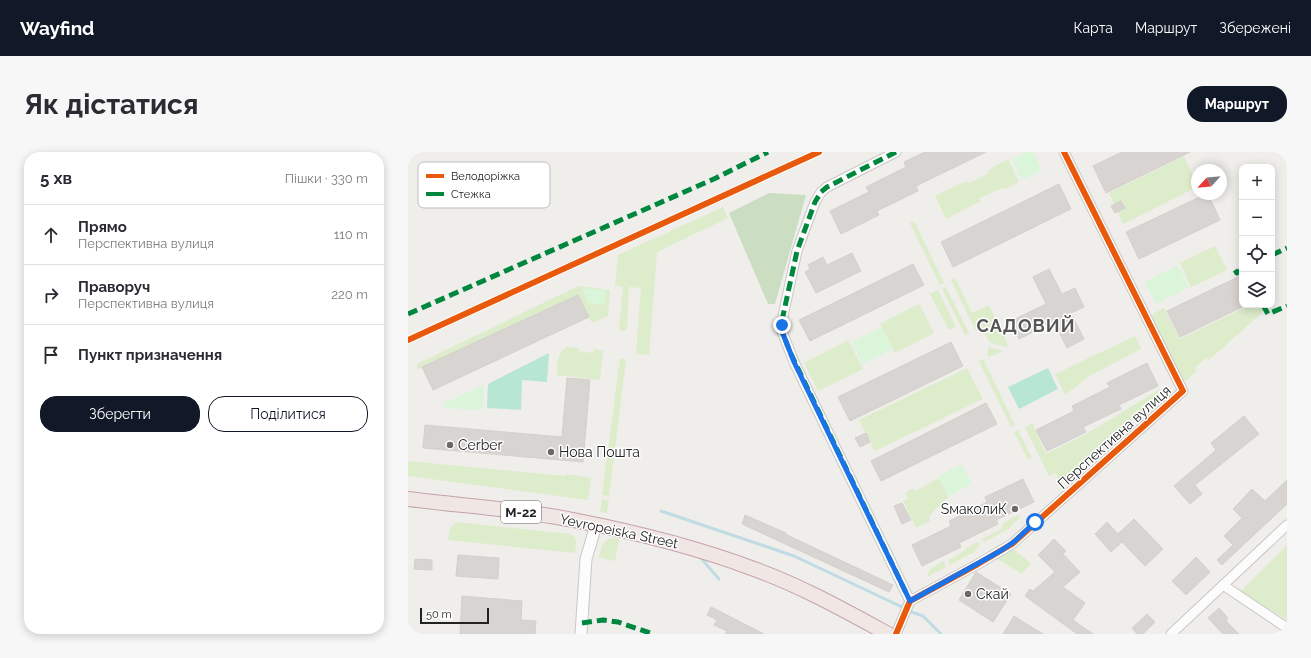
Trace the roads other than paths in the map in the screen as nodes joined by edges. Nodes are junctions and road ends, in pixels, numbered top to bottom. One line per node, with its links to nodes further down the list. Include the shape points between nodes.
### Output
1 (896, 152): 7 (street, via 830,185 819,195 797,251 781,329 792,357)
2 (1064, 152): 7 (street, Перспективна вулиця, via 1183,391 1012,544)
3 (408, 499): 5 (highway, Yevropeiska Street / М-22, via 494,508)
4 (1287, 524): 6 (street)
5 (596, 525): 9 (street, via 586,559); 10 (highway, Yevropeiska Street / М-22, via 689,547 755,569 797,587)
6 (1223, 585): 8 (street); 12 (street)
7 (910, 601): 11 (street)
8 (1287, 628)
9 (581, 634)
10 (888, 634)
11 (896, 634)
12 (1171, 634)

